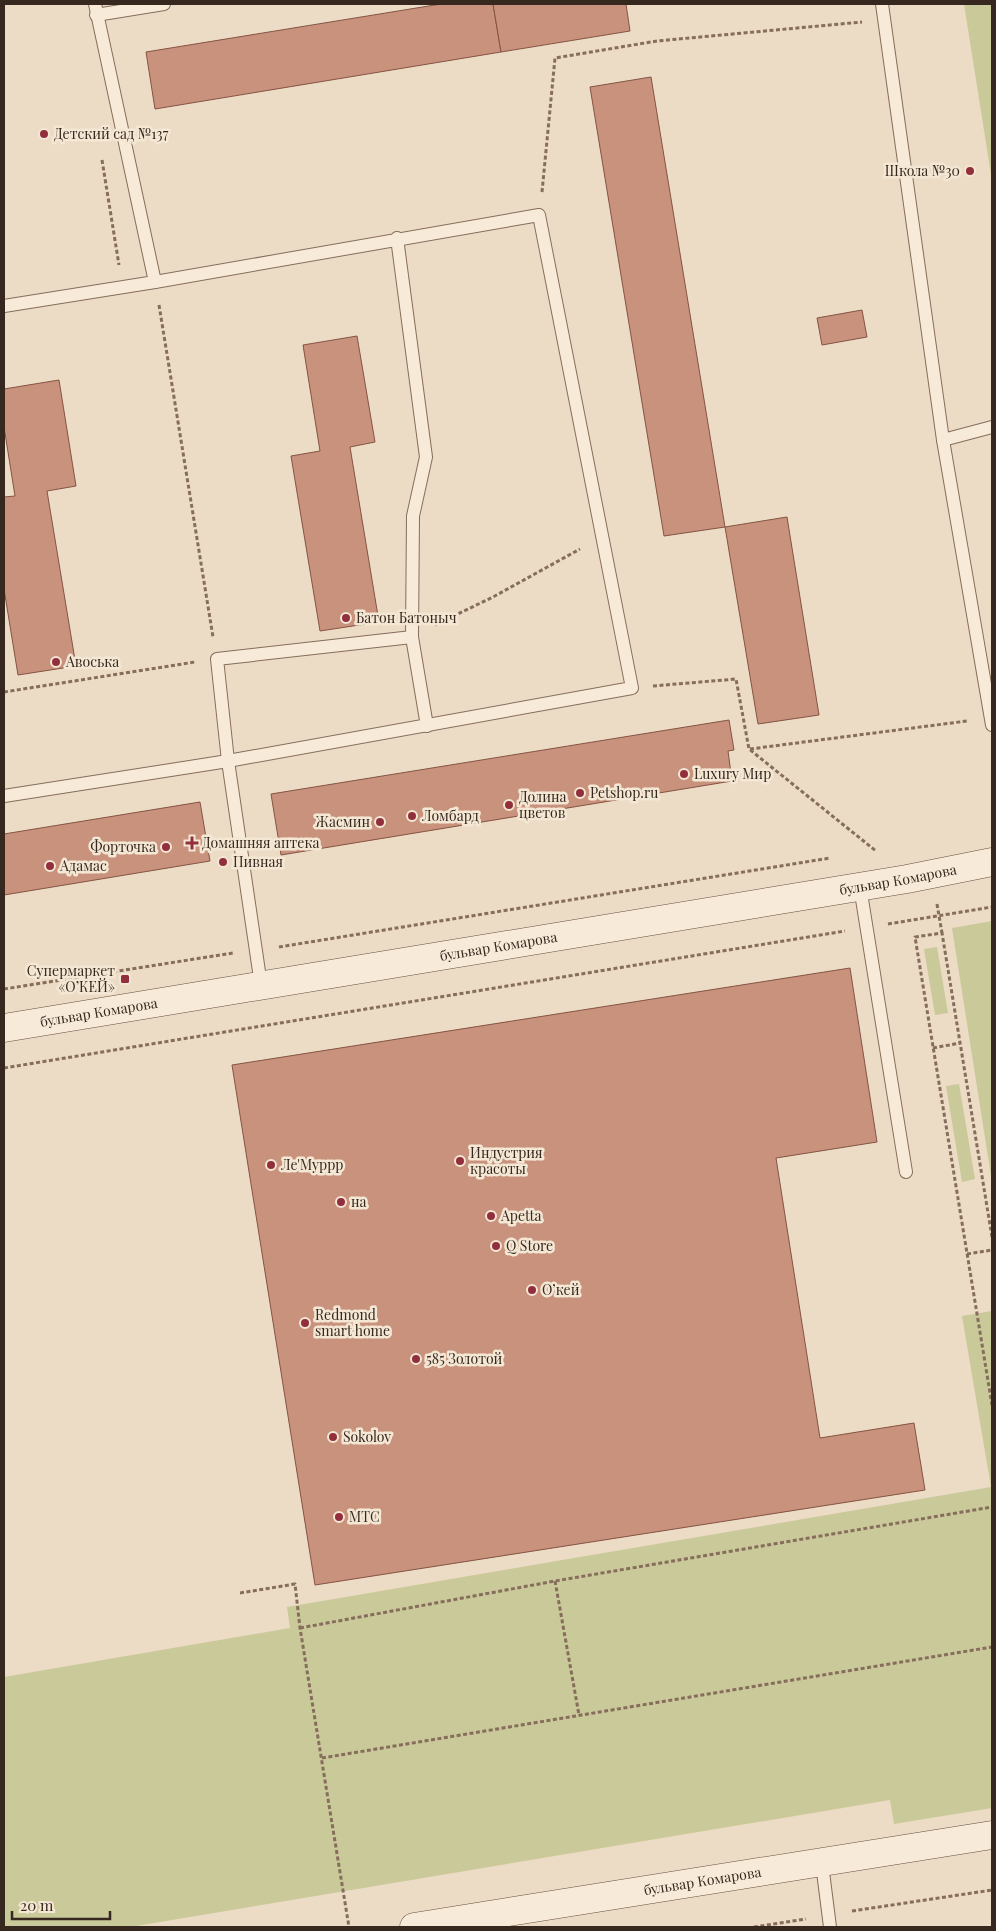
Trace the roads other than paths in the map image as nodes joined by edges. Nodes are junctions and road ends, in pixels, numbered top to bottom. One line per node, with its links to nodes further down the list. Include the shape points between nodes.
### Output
1 (164, 4): 3 (lane)
2 (882, 4): 8 (lane)
3 (96, 9): 5 (lane)
4 (397, 238): 5 (lane); 9 (lane, via 426,457 413,516); 11 (lane, via 539,214 632,688)
5 (155, 282): 6 (lane)
6 (4, 306)
7 (992, 427): 8 (lane)
8 (942, 440): 10 (lane)
9 (412, 637): 11 (lane); 12 (lane, via 216,659)
10 (992, 721)
11 (427, 726): 12 (lane)
12 (228, 761): 13 (lane); 16 (lane)
13 (4, 796)
14 (992, 862): 15 (street, бульвар Комарова)
15 (860, 887): 16 (street, бульвар Комарова); 18 (lane)
16 (261, 985): 17 (street, бульвар Комарова)
17 (4, 1028)
18 (906, 1172)
19 (992, 1835): 20 (street, бульвар Комарова)
20 (822, 1864): 21 (lane); 22 (street, бульвар Комарова)
21 (829, 1921)
22 (414, 1927)

